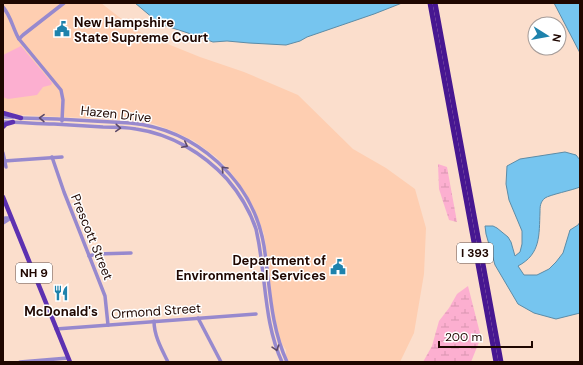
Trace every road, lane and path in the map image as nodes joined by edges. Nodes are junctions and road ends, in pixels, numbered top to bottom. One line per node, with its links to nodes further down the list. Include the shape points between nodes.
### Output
1 (64, 3): 4 (street)
2 (431, 4): 35 (highway, I 393); 36 (highway, I 393)
3 (3, 7): 4 (street)
4 (19, 39): 8 (street, via 61,90)
5 (3, 113): 7 (main road)
6 (3, 117): 7 (street, Hazen Drive)
7 (21, 118): 8 (street, Hazen Drive, one-way to 7)
8 (62, 119): 11 (street); 34 (street, Hazen Drive, one-way to 8, via 273,318 260,227 243,192 227,172 200,147 157,128 130,123)
9 (3, 122): 10 (street, Hazen Drive)
10 (13, 122): 11 (street, Hazen Drive); 12 (main road)
11 (62, 124): 33 (street, Hazen Drive, one-way to 33, via 136,129 160,135 189,147 220,172 242,199 256,229 272,331)
12 (3, 127)
13 (3, 153): 16 (street)
14 (52, 157): 15 (street); 16 (street); 23 (street, Prescott Street)
15 (62, 157)
16 (4, 160): 17 (street)
17 (6, 167)
18 (3, 197): 20 (main road, NH 9)
19 (3, 218): 20 (street)
20 (11, 218): 21 (street); 28 (main road, NH 9)
21 (3, 223)
22 (131, 253): 23 (street)
23 (89, 256): 27 (street, Prescott Street, via 105,296)
24 (256, 314): 25 (street, Ormond Street)
25 (198, 318): 26 (street, Ormond Street); 32 (street)
26 (154, 322): 27 (street, Ormond Street); 31 (street, via 157,337)
27 (108, 325): 28 (street, Ormond Street)
28 (56, 329): 29 (main road, NH 9)
29 (69, 360): 30 (street)
30 (20, 362)
31 (168, 362)
32 (222, 362)
33 (282, 362)
34 (287, 362)
35 (496, 362)
36 (501, 362)

